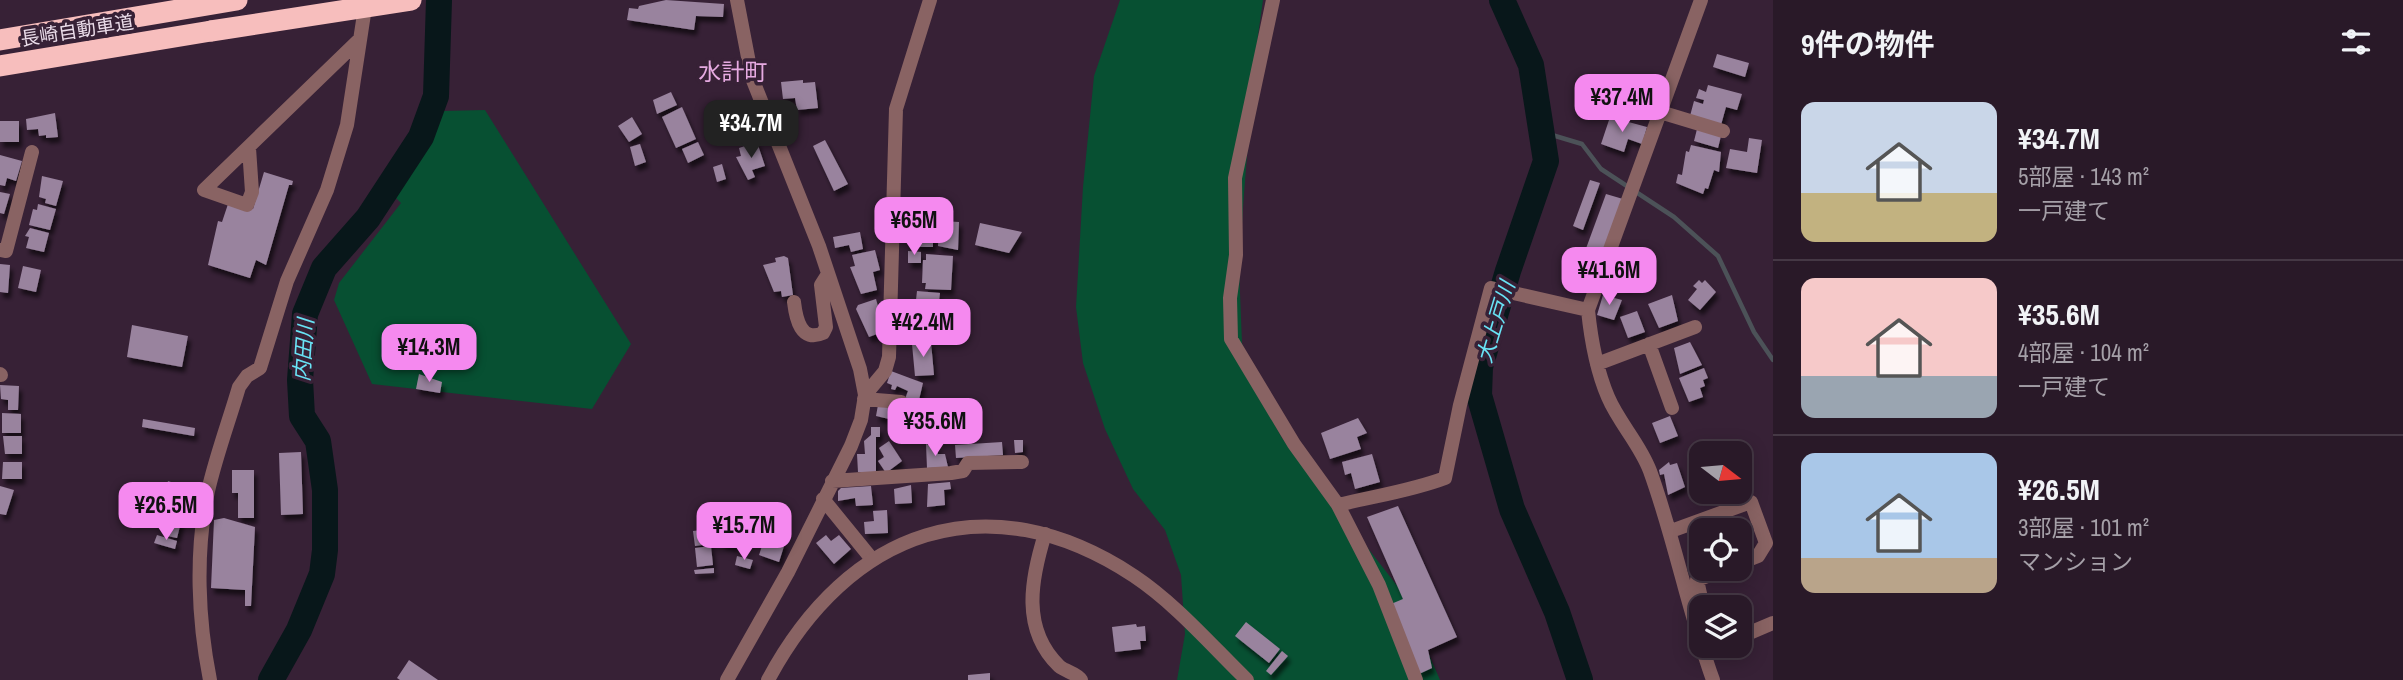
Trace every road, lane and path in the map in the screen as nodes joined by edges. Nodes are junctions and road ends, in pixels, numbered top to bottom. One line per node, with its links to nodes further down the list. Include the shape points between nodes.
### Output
1 (237, 0): 9 (highway, 長崎自動車道)
2 (366, 0): 8 (street)
3 (411, 0): 10 (highway, 長崎自動車道, bridge)
4 (1273, 0): 28 (street, via 1235,178 1231,339 1294,444)
5 (1701, 0): 11 (street)
6 (737, 6): 16 (street, via 752,78)
7 (929, 6): 22 (street, via 895,109 889,358 885,371)
8 (360, 39): 13 (street); 37 (street, via 347,125 327,190 287,281 260,368 239,387 208,491 200,579)
9 (0, 40)
10 (0, 66)
11 (1660, 112): 12 (street); 18 (street)
12 (1723, 131)
13 (249, 148)
14 (32, 152): 15 (street)
15 (9, 252)
16 (828, 274): 17 (street, via 821,285 823,333 809,336 803,332); 22 (street, via 860,369)
17 (794, 302)
18 (1588, 310): 21 (street); 28 (street, via 1491,288 1445,478)
19 (1695, 327): 20 (street)
20 (1649, 344): 21 (street); 23 (street)
21 (1597, 364): 31 (street, via 1609,399 1648,464)
22 (864, 397): 24 (street, via 901,402); 26 (street, via 861,420)
23 (1672, 408)
24 (898, 425)
25 (1022, 462): 26 (street, via 968,463 963,471 951,473)
26 (832, 481): 27 (street)
27 (823, 499): 33 (street); 38 (street)
28 (1338, 505): 42 (street, via 1379,585)
29 (1707, 518): 34 (street, via 1751,502 1766,543)
30 (1689, 524): 31 (street)
31 (1671, 531): 43 (street, via 1696,633)
32 (1045, 534): 33 (street, via 973,526 918,537); 40 (street, via 1031,586 1031,613 1042,641 1060,667); 41 (street, via 1081,546 1135,577)
33 (871, 558): 39 (street, via 827,595 799,629)
34 (1752, 559)
35 (1773, 622): 36 (street)
36 (1752, 632)
37 (209, 680)
38 (727, 680)
39 (768, 680)
40 (1081, 680)
41 (1247, 680)
42 (1416, 680)
43 (1713, 680)

